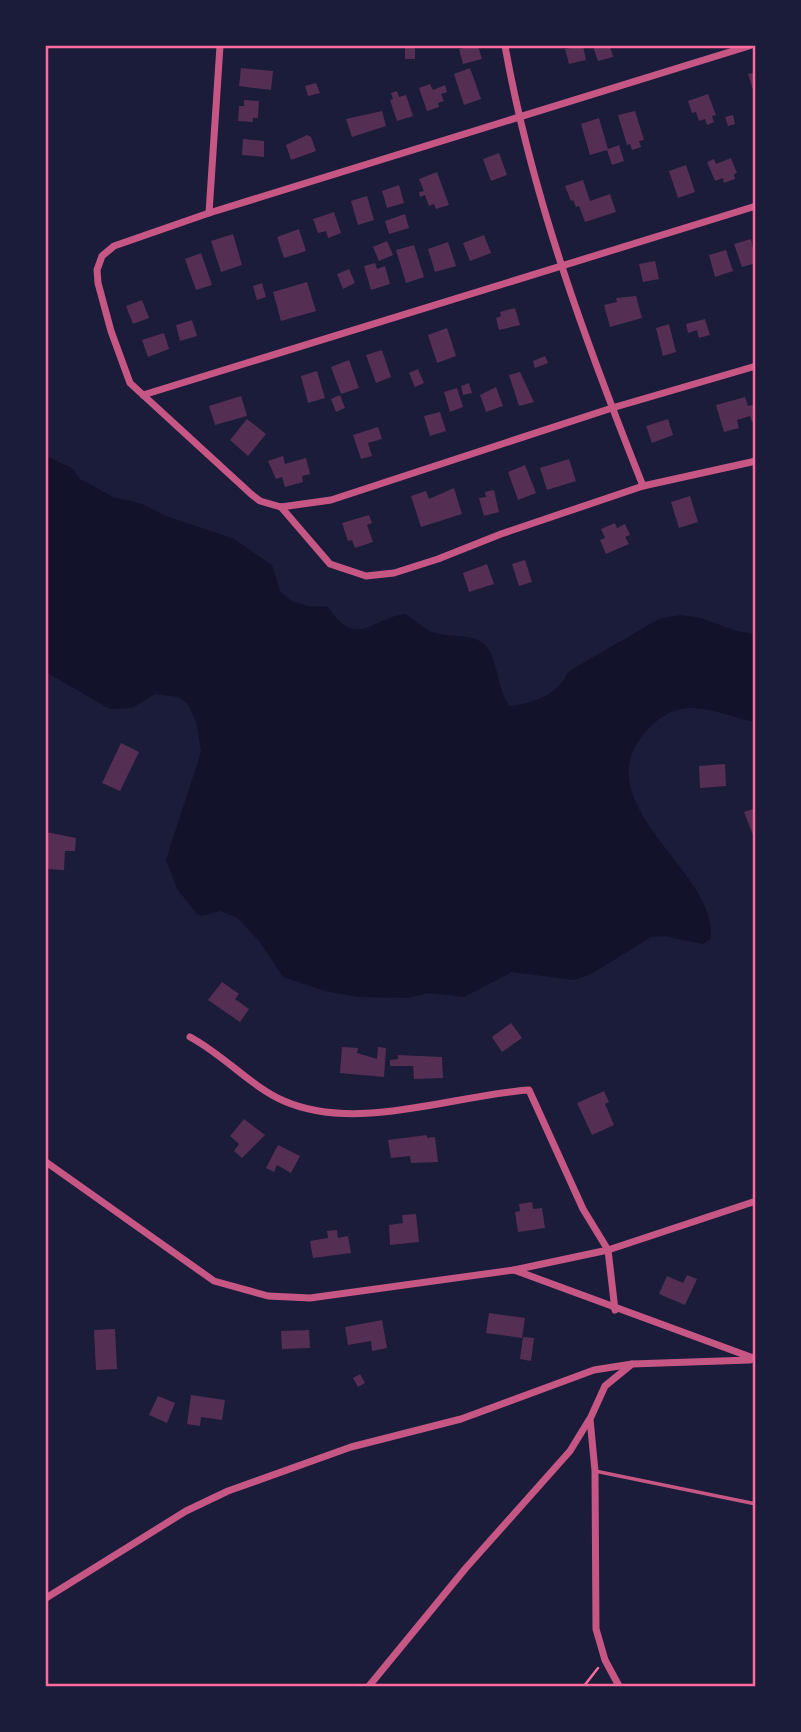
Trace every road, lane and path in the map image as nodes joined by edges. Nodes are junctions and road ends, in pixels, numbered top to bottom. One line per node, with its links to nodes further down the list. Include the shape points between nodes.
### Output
1 (220, 46): 6 (street)
2 (505, 46): 4 (street)
3 (749, 46): 4 (street)
4 (518, 118): 6 (street); 7 (street)
5 (755, 206): 7 (street)
6 (209, 213): 9 (street, via 114,246 102,256 97,276 104,311 125,373)
7 (564, 264): 9 (street); 10 (street)
8 (755, 366): 10 (street)
9 (143, 395): 13 (street, via 251,494)
10 (612, 408): 12 (street); 13 (street, via 331,500)
11 (755, 461): 12 (street)
12 (643, 486): 13 (street, via 438,559 394,573 366,576 330,564)
13 (281, 507)
14 (190, 1037): 17 (street, via 276,1097 336,1113 529,1090 583,1209)
15 (46, 1162): 18 (street, via 201,1273 239,1290 310,1298)
16 (755, 1201): 17 (street)
17 (608, 1250): 18 (street); 19 (street)
18 (514, 1270): 19 (street)
19 (615, 1310): 20 (street)
20 (755, 1360): 21 (street)
21 (632, 1364): 22 (street, via 605,1387); 25 (street, via 594,1370 461,1419 351,1447 236,1488 186,1511)
22 (590, 1419): 23 (street); 27 (street, via 570,1451 478,1553)
23 (595, 1471): 24 (lane); 26 (street, via 596,1629)
24 (755, 1504)
25 (46, 1598)
26 (605, 1660): 28 (path); 29 (street)
27 (369, 1686)
28 (584, 1686)
29 (619, 1686)

